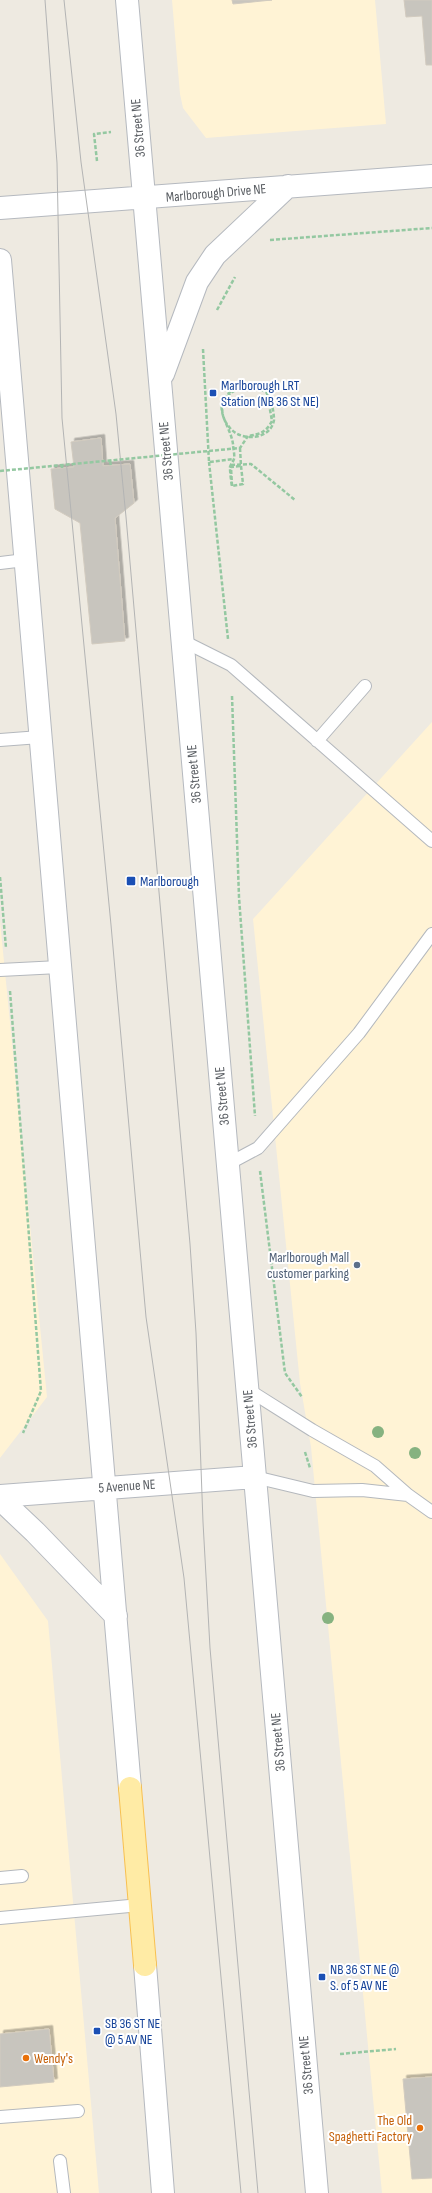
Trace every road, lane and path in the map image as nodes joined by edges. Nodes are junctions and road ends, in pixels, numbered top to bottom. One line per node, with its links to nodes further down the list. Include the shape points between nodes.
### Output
1 (127, 0): 6 (main road, 36 Street NE)
2 (113, 132): 3 (path, via 94,134)
3 (97, 161)
4 (432, 176): 5 (main road, Marlborough Drive NE)
5 (288, 186): 6 (main road, Marlborough Drive NE); 14 (main road, via 215,255 197,282)
6 (144, 199): 7 (main road, Marlborough Drive NE); 14 (main road, 36 Street NE)
7 (0, 208)
8 (432, 228): 9 (path)
9 (265, 241)
10 (0, 260): 25 (main road)
11 (237, 273): 12 (path)
12 (216, 312)
13 (202, 346): 18 (path)
14 (160, 380): 27 (main road, 36 Street NE)
15 (240, 448): 16 (path, bridge, via 248,436 267,430 272,421 267,393 247,386 237,389 224,400 229,428 236,433 248,438 259,436 268,432 274,421 272,403 267,391 259,386 248,384 237,387 222,400 222,412 232,442); 17 (path, bridge); 20 (path, bridge, via 243,485 232,486 231,467 241,466 243,484 232,486)
16 (234, 459): 18 (path); 20 (path)
17 (110, 460): 19 (path, bridge); 21 (path, bridge)
18 (209, 462): 28 (path)
19 (62, 465): 22 (path, bridge); 23 (path, bridge)
20 (230, 465): 24 (path, via 251,464)
21 (111, 466)
22 (62, 468)
23 (0, 470)
24 (295, 500)
25 (25, 560): 26 (lane); 30 (main road)
26 (0, 563)
27 (183, 641): 28 (lane); 40 (main road, 36 Street NE)
28 (231, 666): 32 (lane); 39 (path, via 239,897)
29 (365, 686): 32 (lane)
30 (40, 737): 31 (lane); 37 (main road)
31 (0, 740)
32 (317, 741): 33 (lane)
33 (432, 841)
34 (0, 877): 38 (path)
35 (432, 934): 36 (lane)
36 (428, 949): 39 (lane, via 359,1033)
37 (59, 967): 38 (lane); 47 (main road)
38 (4, 969): 43 (path, via 41,1391)
39 (258, 1148): 40 (lane); 42 (path, via 285,1373)
40 (228, 1164): 41 (main road, 36 Street NE)
41 (247, 1389): 46 (main road, 36 Street NE); 48 (lane, via 375,1466)
42 (305, 1400)
43 (23, 1433)
44 (302, 1446): 45 (path)
45 (312, 1472)
46 (255, 1477): 47 (main road, 5 Avenue NE); 48 (lane, via 313,1491 362,1490); 64 (main road, 36 Street NE)
47 (106, 1487): 49 (main road, 5 Avenue NE); 52 (main road)
48 (408, 1495): 51 (lane)
49 (0, 1496)
50 (0, 1499): 52 (main road)
51 (432, 1512)
52 (116, 1616): 55 (main road)
53 (22, 1876): 54 (lane)
54 (0, 1878)
55 (140, 1905): 56 (lane); 63 (main road)
56 (0, 1918)
57 (396, 2049): 58 (path)
58 (340, 2054)
59 (78, 2111): 60 (lane)
60 (0, 2117)
61 (60, 2161): 62 (lane)
62 (64, 2193)
63 (163, 2193)
64 (317, 2193)

